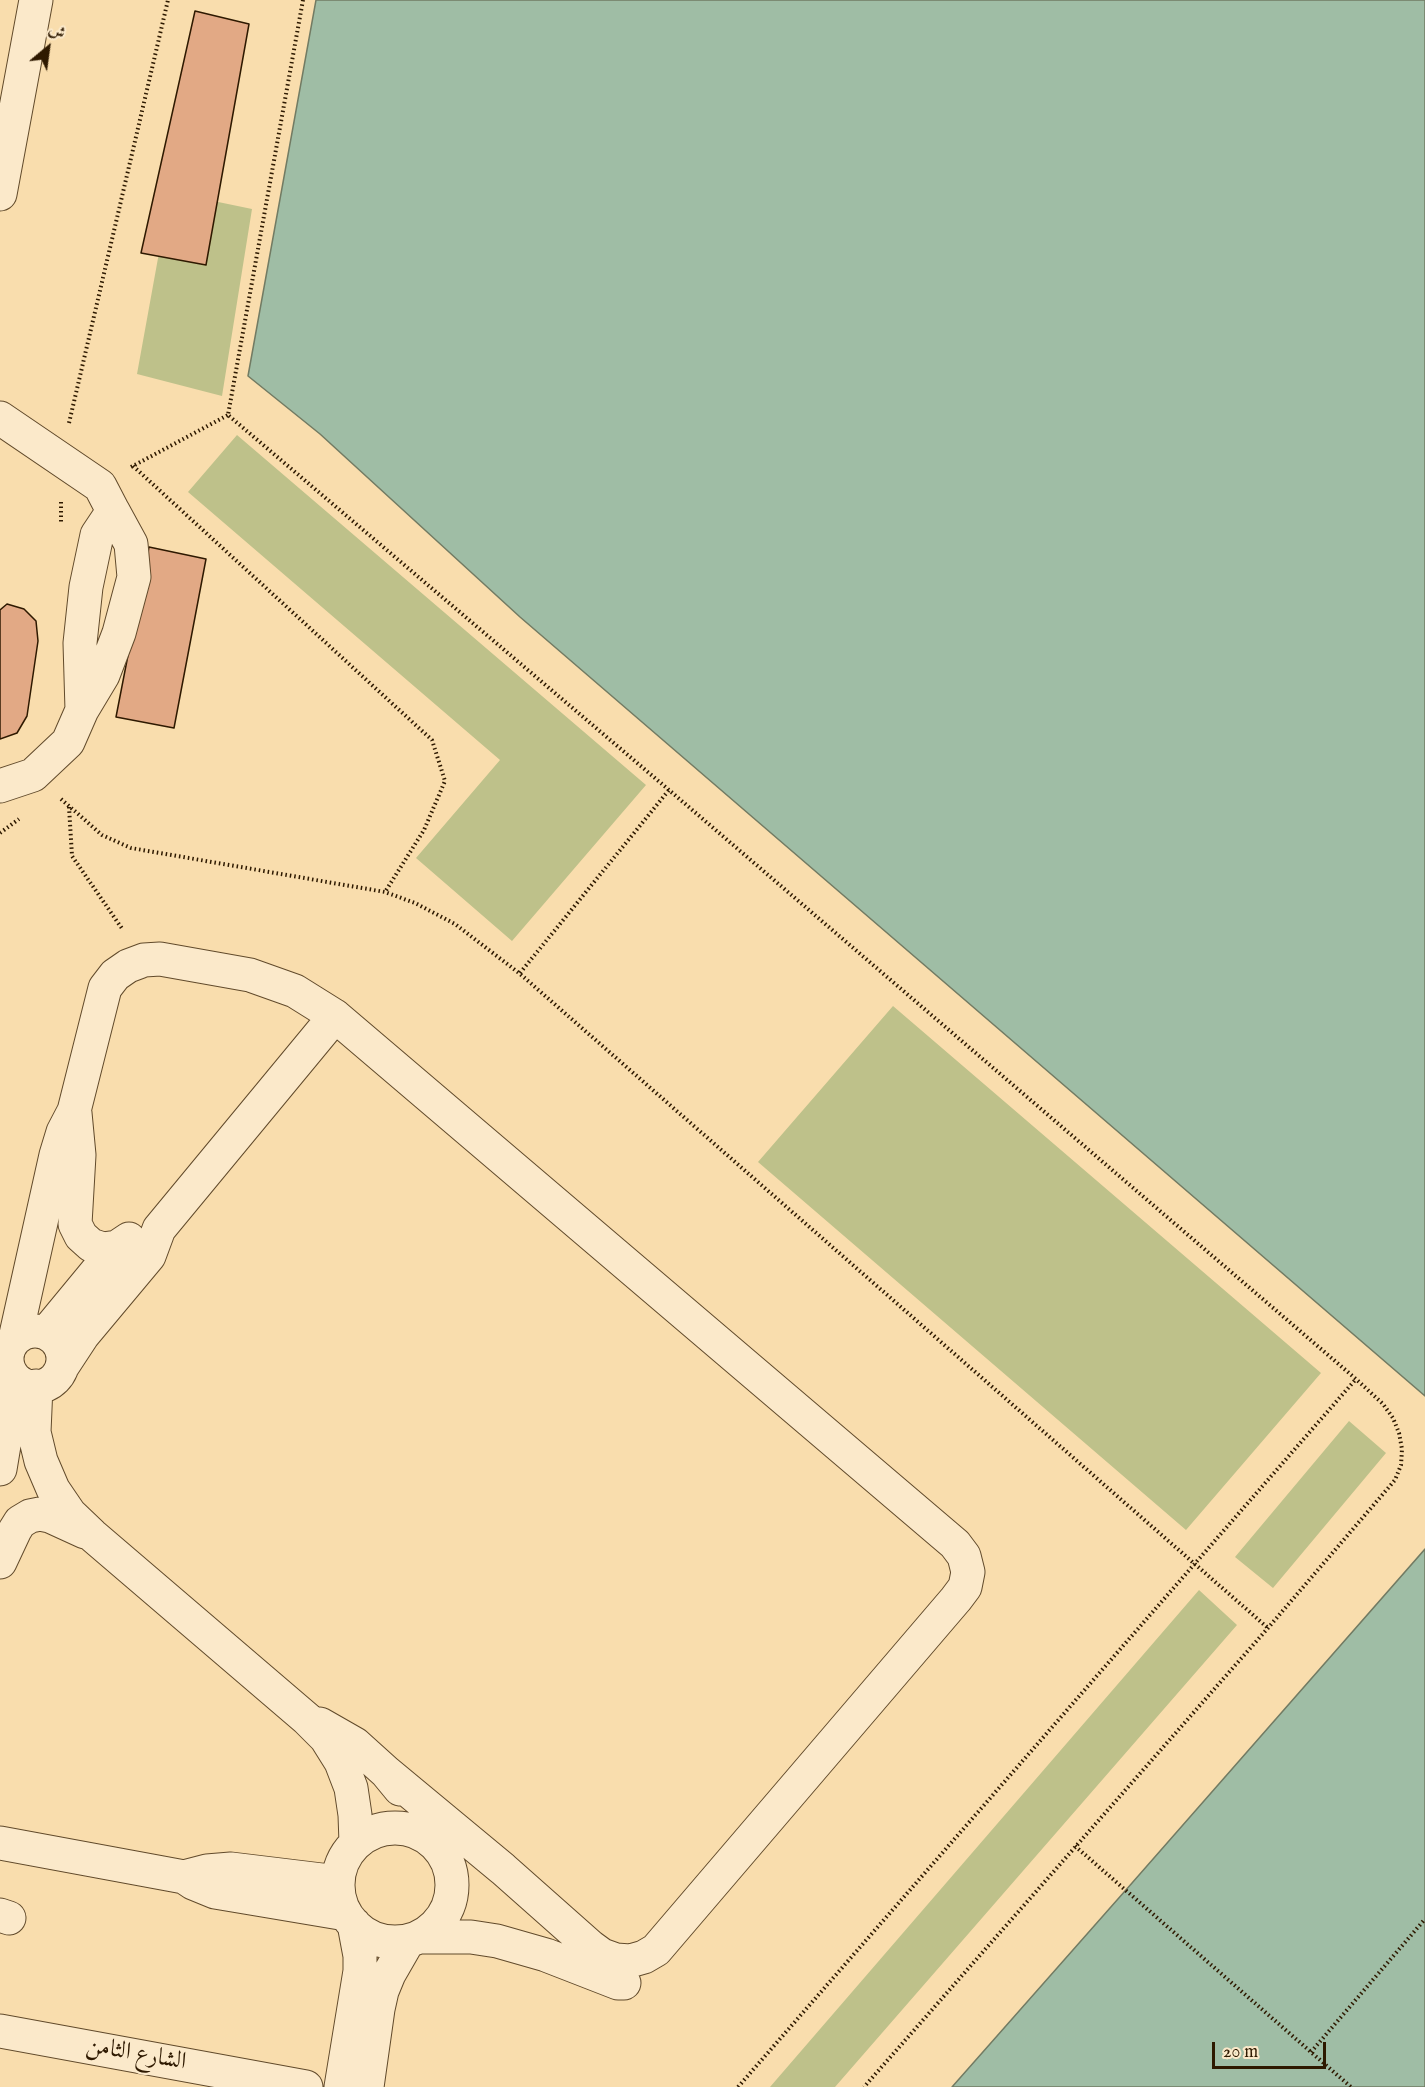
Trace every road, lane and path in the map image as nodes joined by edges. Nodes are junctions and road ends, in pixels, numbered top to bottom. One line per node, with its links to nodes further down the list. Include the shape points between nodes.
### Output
1 (51, 0): 4 (street)
2 (168, 0): 8 (path)
3 (303, 0): 6 (path)
4 (33, 14): 5 (street)
5 (0, 194)
6 (228, 415): 9 (path); 14 (path)
7 (0, 418): 8 (street)
8 (61, 459): 10 (street); 11 (path)
9 (132, 466): 10 (path); 17 (path, via 432,740 445,781 424,830)
10 (107, 498): 12 (street, via 86,588 80,643); 12 (street, via 131,544 134,577 103,675)
11 (64, 533)
12 (82, 710): 13 (street, via 68,742)
13 (16, 780): 15 (path); 16 (path, via 26,815)
14 (669, 790): 19 (path); 27 (path)
15 (69, 806): 17 (path, via 102,835 131,848); 18 (path, via 72,856)
16 (0, 833)
17 (385, 892): 19 (path, via 455,924)
18 (144, 960): 20 (street, via 160,959 250,975 295,991); 21 (street, via 115,975 105,988)
19 (519, 973): 31 (path)
20 (335, 1016): 22 (street); 44 (street, via 964,1556 968,1572 965,1587 956,1599)
21 (74, 1111): 23 (street, via 79,1155 75,1224 91,1245 103,1249); 25 (street, via 56,1155)
22 (159, 1229): 23 (street, via 136,1235); 26 (street, via 149,1256 83,1335)
23 (117, 1247): 24 (street)
24 (46, 1333): 25 (street, via 35,1330); 26 (street, via 61,1347 63,1357)
25 (15, 1339): 26 (street, via 9,1348 9,1370)
26 (38, 1378): 28 (street); 29 (street, via 34,1432 41,1461 70,1514)
27 (1356, 1379): 31 (path); 32 (path, via 1393,1418 1400,1433 1401,1465 1395,1480)
28 (0, 1469)
29 (92, 1535): 30 (street, via 50,1516 30,1516 20,1522); 33 (street)
30 (0, 1563)
31 (1195, 1564): 32 (path); 52 (path)
32 (1268, 1628): 38 (path)
33 (308, 1719): 34 (street, via 340,1734); 37 (street, via 341,1762 351,1788)
34 (386, 1772): 35 (street); 44 (street, via 603,1955 630,1961)
35 (431, 1840): 37 (street, via 413,1831 393,1828 373,1832); 43 (street, via 450,1868 451,1900 445,1916 434,1928)
36 (0, 1843): 39 (street)
37 (356, 1843): 40 (street, via 347,1854)
38 (1075, 1846): 48 (path); 53 (path)
39 (184, 1877): 40 (street, via 231,1869); 41 (street, via 215,1892)
40 (338, 1882): 41 (street, via 341,1903)
41 (350, 1919): 43 (street, via 365,1934 379,1940); 50 (street, via 360,1971)
42 (1425, 1919): 48 (path)
43 (414, 1939): 44 (street, via 463,1936 497,1941 630,1984 650,1972); 51 (street, via 382,1991)
44 (656, 1950)
45 (0, 2031): 46 (street, الشارع الثامن)
46 (84, 2046): 47 (street); 49 (street, الشارع الثامن)
47 (0, 2052)
48 (1311, 2052): 54 (path)
49 (306, 2087)
50 (341, 2087)
51 (367, 2087)
52 (738, 2087)
53 (864, 2087)
54 (1351, 2087)

